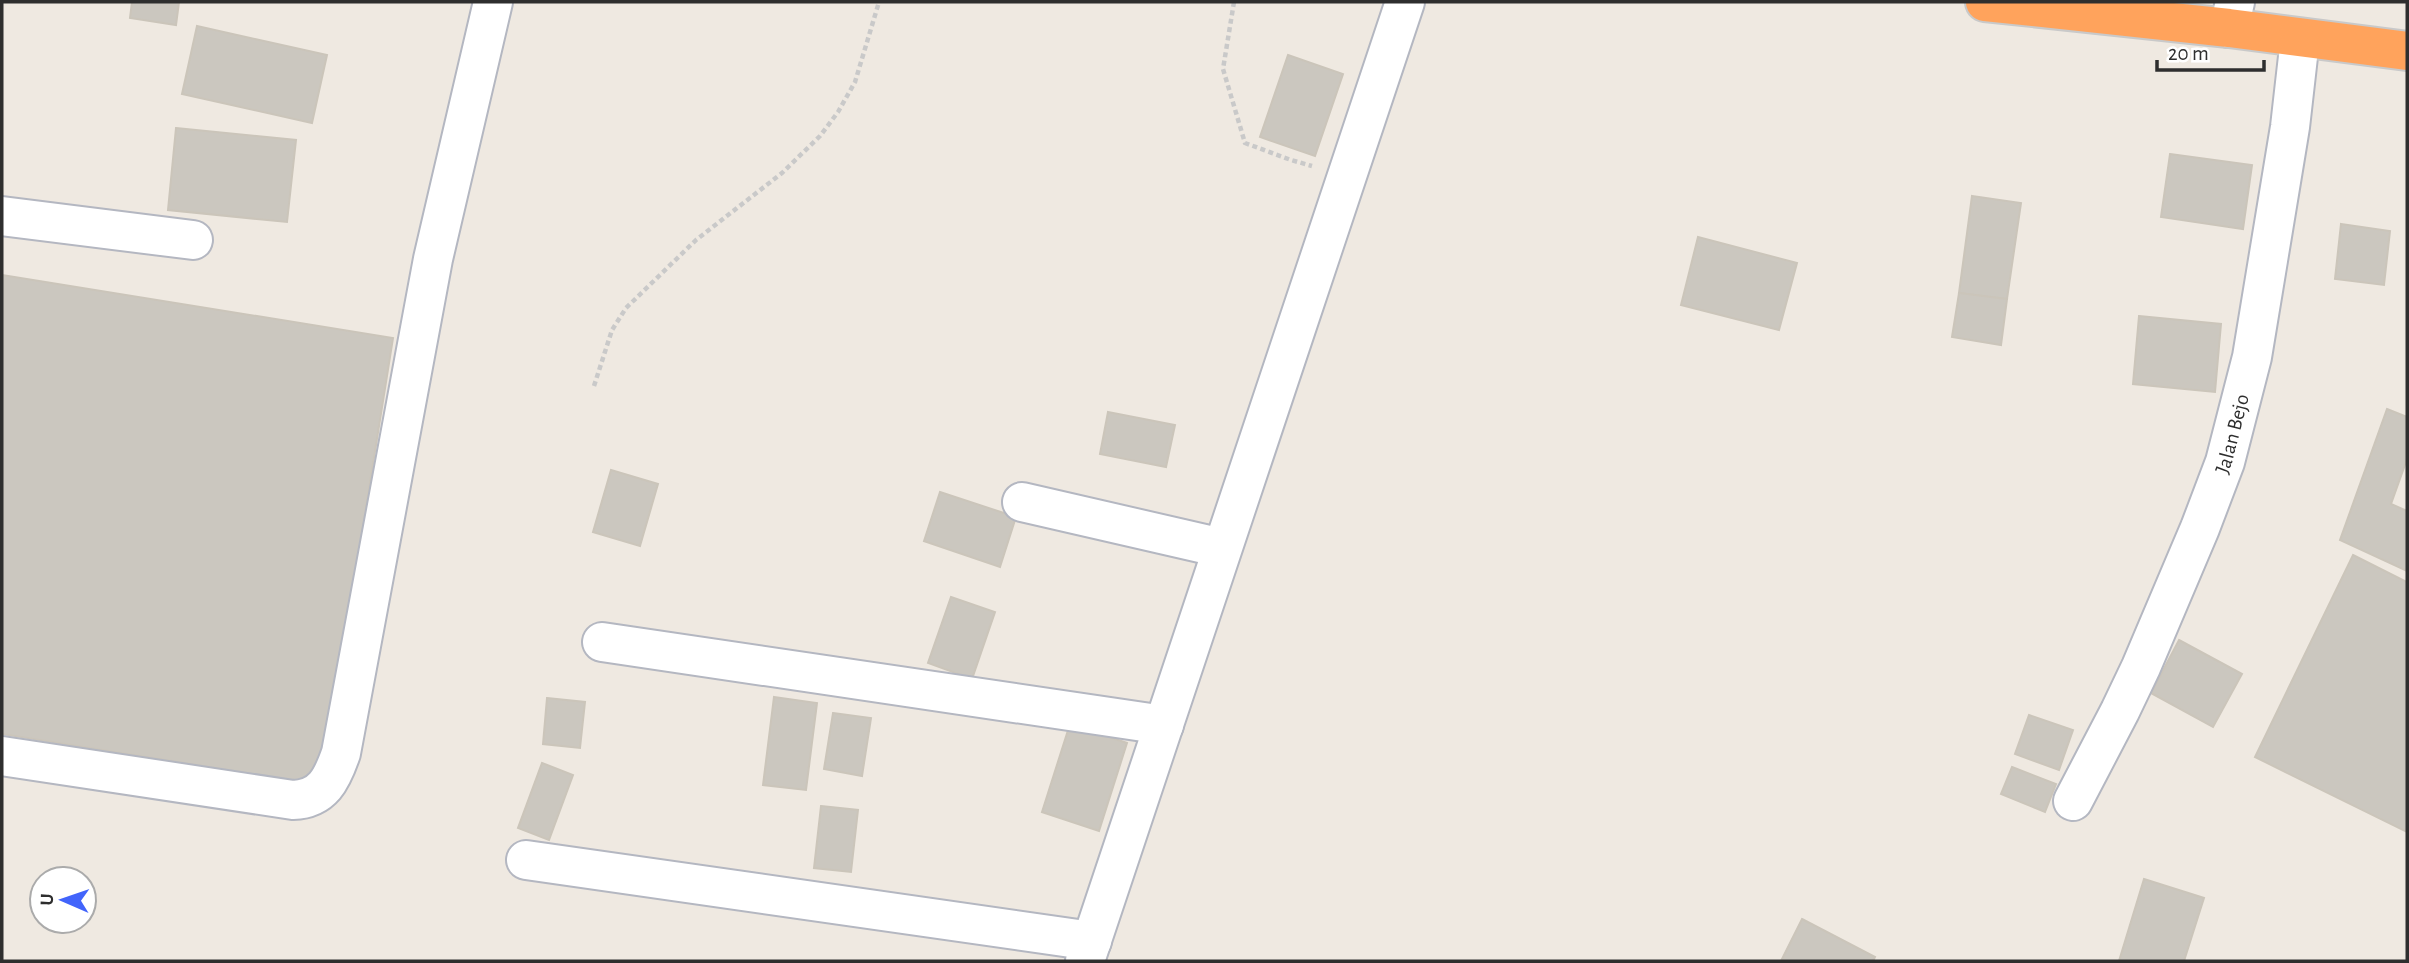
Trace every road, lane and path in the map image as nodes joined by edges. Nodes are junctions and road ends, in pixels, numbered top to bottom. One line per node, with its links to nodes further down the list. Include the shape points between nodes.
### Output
1 (493, 2): 17 (street, via 433,259 341,753 331,780 313,796 293,800)
2 (879, 2): 12 (path, via 855,82 832,120 782,173 696,240 626,308 612,330)
3 (1234, 2): 9 (path, via 1223,69 1245,143)
4 (1405, 2): 9 (street)
5 (1985, 2): 6 (highway)
6 (2232, 15): 7 (highway)
7 (2300, 39): 8 (highway); 18 (street, Jalan Bejo, via 2252,357 2225,462 2141,667)
8 (2407, 51)
9 (1346, 174): 14 (street)
10 (2, 216): 11 (street)
11 (192, 240)
12 (594, 386)
13 (1022, 502): 14 (street)
14 (1222, 548): 16 (street)
15 (602, 642): 16 (street)
16 (1164, 725): 20 (street)
17 (2, 756)
18 (2073, 801)
19 (526, 860): 20 (street)
20 (1088, 951)

